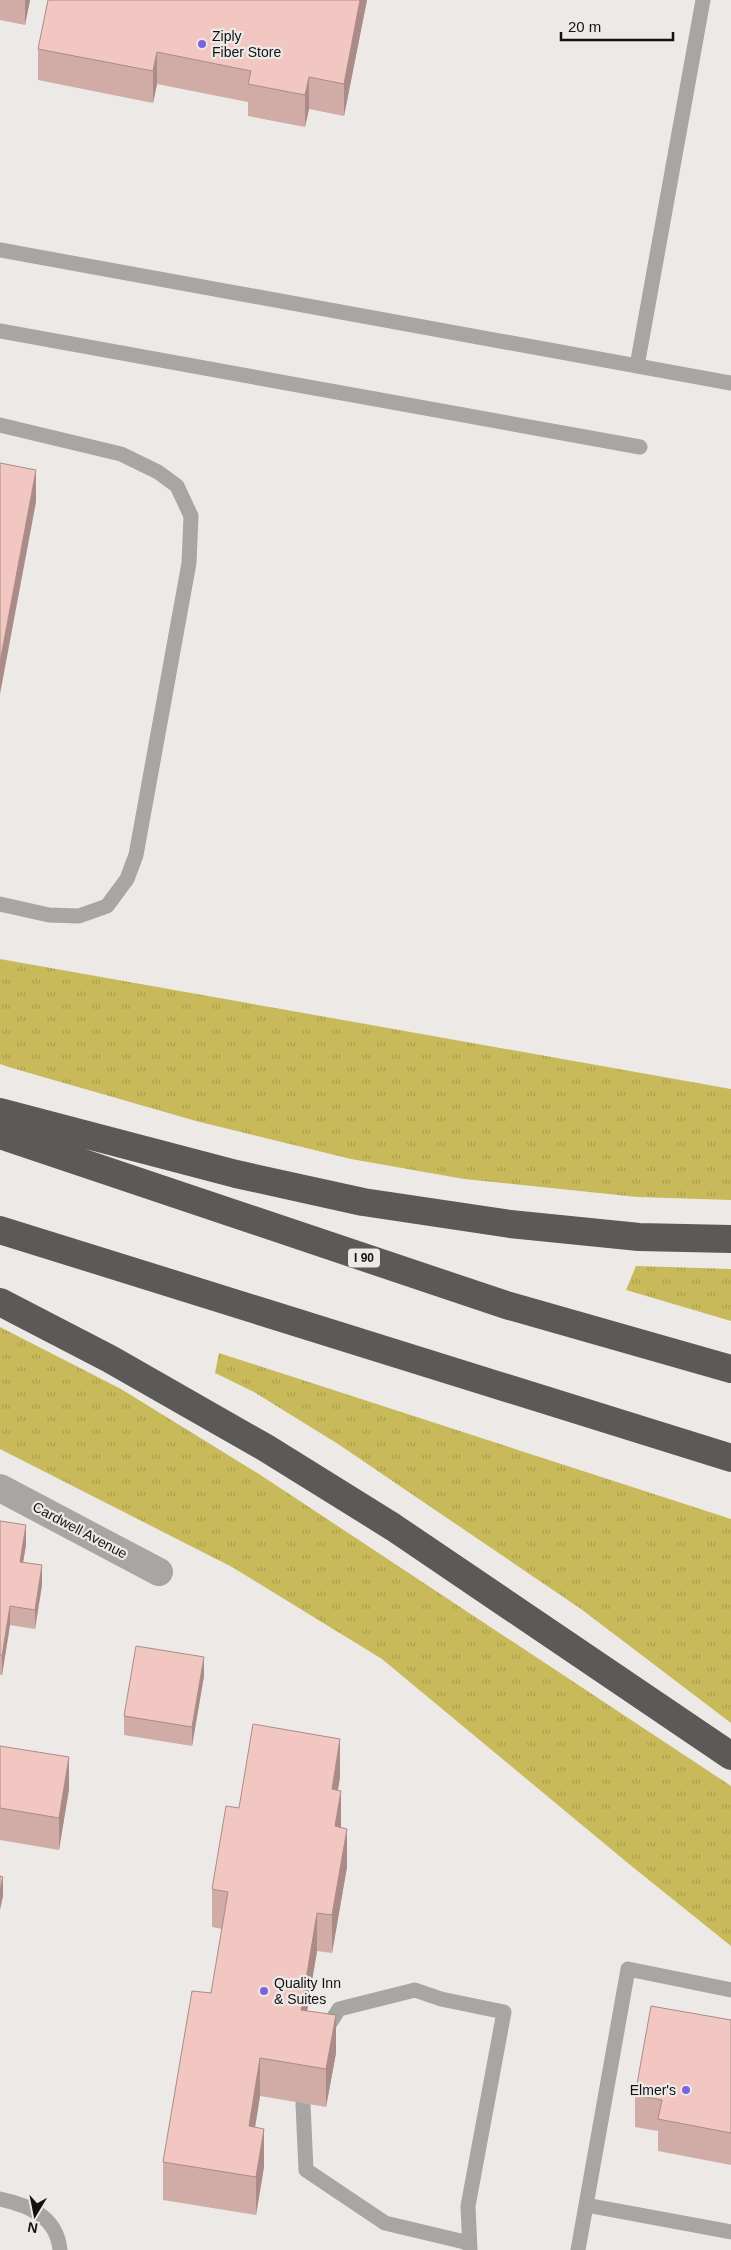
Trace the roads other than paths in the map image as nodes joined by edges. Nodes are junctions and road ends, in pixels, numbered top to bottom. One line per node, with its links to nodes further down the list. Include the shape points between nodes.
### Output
1 (703, 0): 4 (lane)
2 (0, 250): 4 (lane)
3 (0, 331): 7 (lane)
4 (637, 366): 5 (lane)
5 (731, 383)
6 (0, 425): 8 (lane, via 122,454 177,486 191,516 189,563 136,856 127,879 107,906 79,916 49,915)
7 (640, 447)
8 (0, 904)
9 (0, 1112): 12 (highway, via 236,1174 363,1202 510,1224 639,1237)
10 (0, 1135): 14 (highway, I 90, via 506,1305)
11 (0, 1230): 15 (highway)
12 (731, 1239)
13 (0, 1302): 18 (highway, via 110,1359 338,1492)
14 (731, 1369)
15 (731, 1458)
16 (0, 1488): 17 (street, Cardwell Avenue)
17 (160, 1572)
18 (731, 1756)
19 (731, 1990): 23 (lane, via 628,1969)
20 (319, 2042): 26 (lane, via 339,2009 415,1990 504,2012 468,2206)
21 (303, 2104): 26 (lane, via 306,2170 385,2223)
22 (0, 2199): 25 (lane, via 21,2203 47,2218)
23 (586, 2205): 24 (lane); 27 (lane)
24 (731, 2232)
25 (60, 2246)
26 (469, 2247)
27 (578, 2250)

